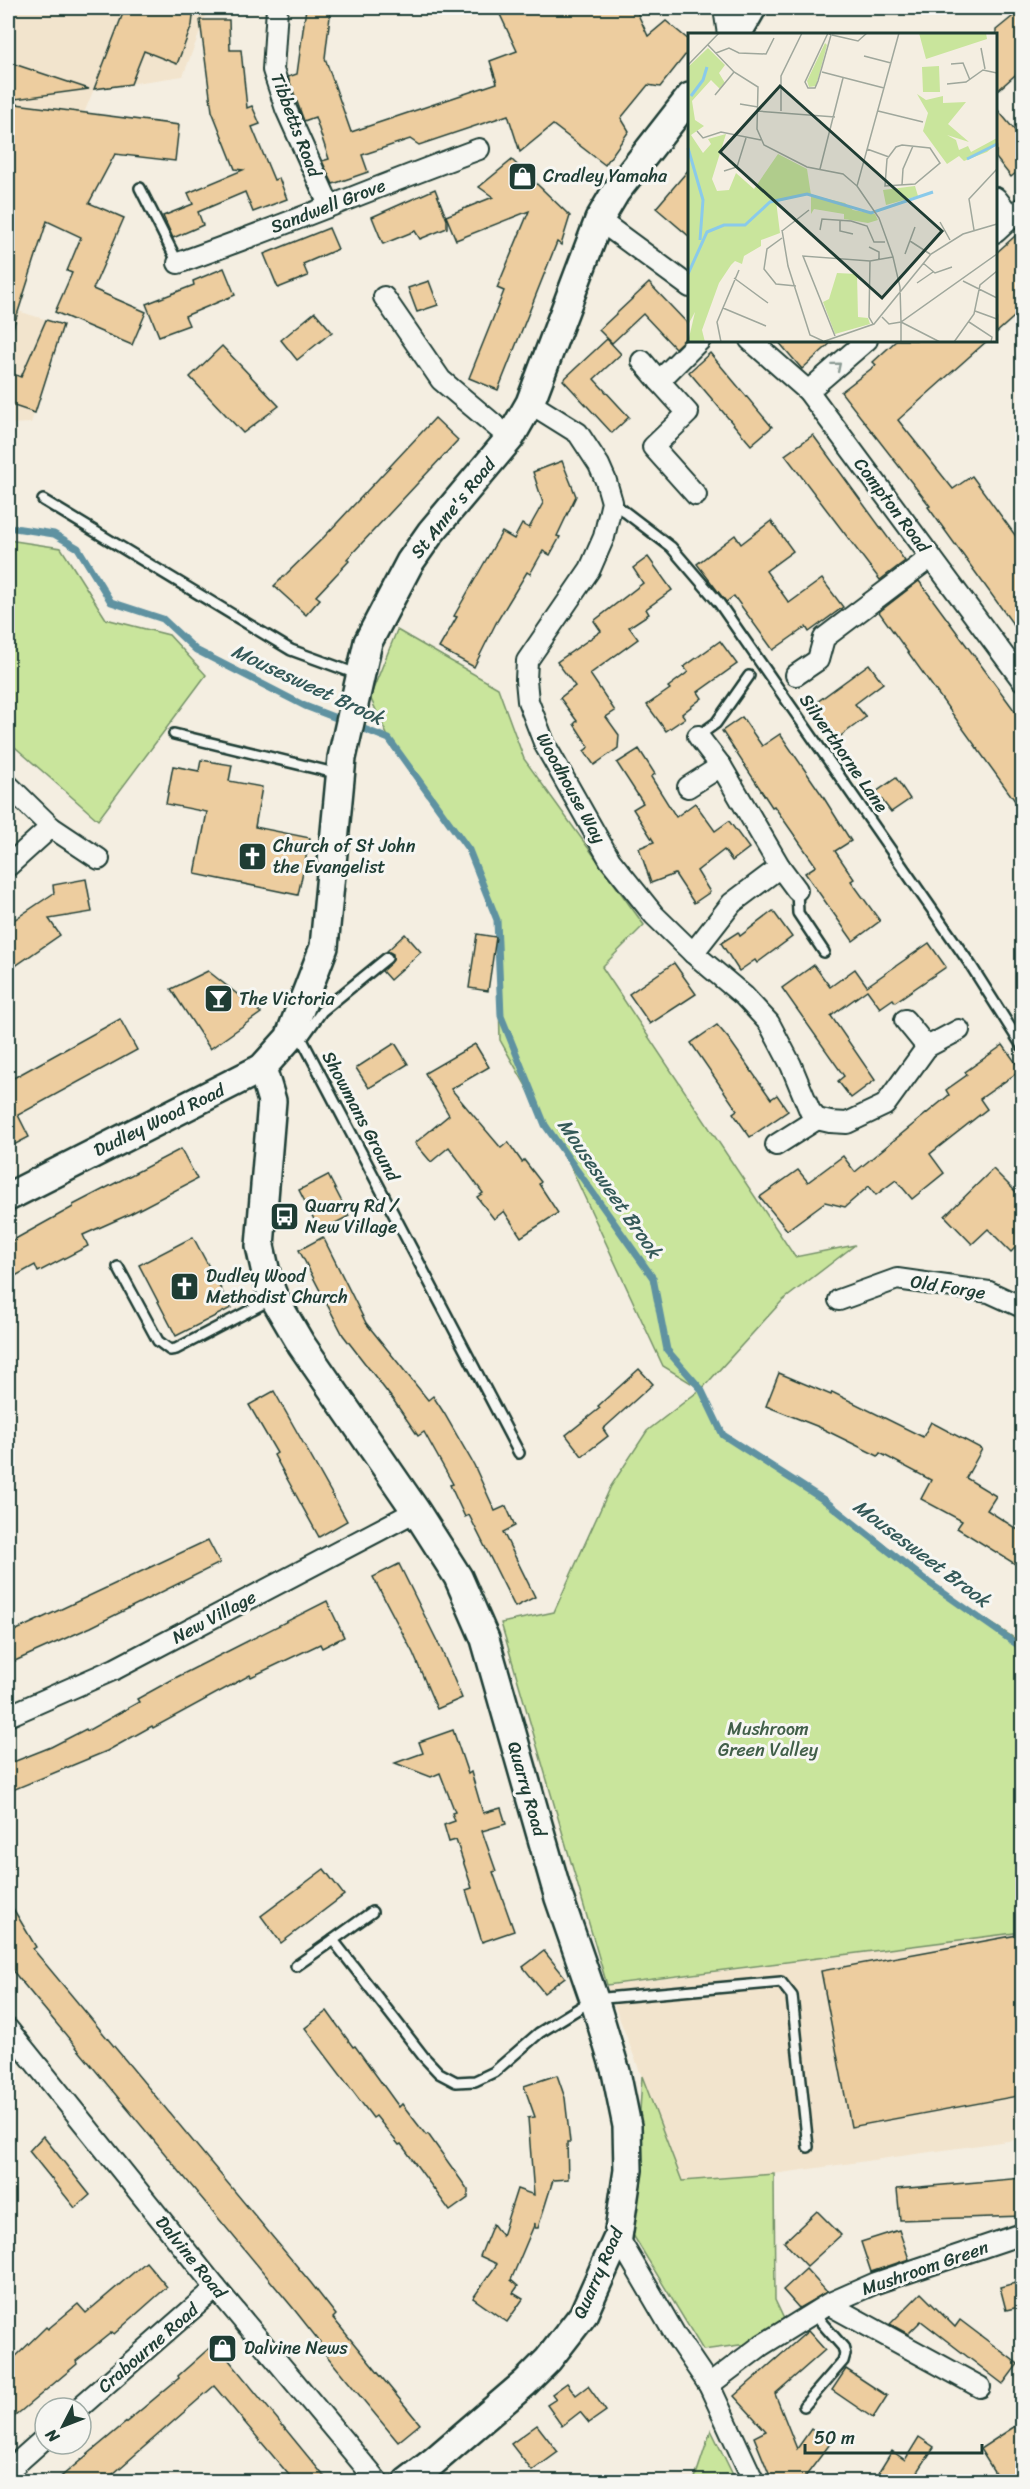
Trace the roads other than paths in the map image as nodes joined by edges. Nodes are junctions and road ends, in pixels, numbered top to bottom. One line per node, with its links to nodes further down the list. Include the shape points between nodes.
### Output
1 (277, 8): 10 (street, Tibbetts Road, via 273,70)
2 (729, 8): 4 (main road)
3 (752, 8): 5 (street)
4 (735, 33)
5 (736, 33)
6 (688, 100): 12 (street, St Anne's Road, via 615,193)
7 (479, 148): 10 (street, Sandwell Grove)
8 (140, 188): 14 (lane)
9 (997, 199): 11 (street)
10 (329, 205): 14 (street, Sandwell Grove)
11 (1017, 213): 13 (street)
12 (599, 220): 15 (street); 23 (street, St Anne's Road)
13 (997, 231)
14 (178, 263)
15 (688, 286)
16 (384, 297): 24 (street, via 441,380)
17 (698, 342): 21 (street)
18 (752, 342): 22 (street, Compton Road)
19 (865, 342): 22 (street, one-way to 19)
20 (642, 361): 21 (street)
21 (659, 381): 25 (street, via 688,413 653,447)
22 (808, 391): 28 (street, Compton Road)
23 (530, 403): 24 (street, St Anne's Road); 27 (street, via 578,433 599,465)
24 (510, 438): 32 (street, St Anne's Road, via 430,532 410,562 368,642)
25 (696, 495)
26 (43, 500): 32 (lane, via 291,650)
27 (612, 502): 45 (street, Woodhouse Way, via 604,537 590,569 527,661 528,701 544,745 610,860 654,915); 50 (lane, Silverthorne Lane, via 671,547 719,603 964,954)
28 (931, 557): 29 (street, via 824,638 818,660); 31 (street, Compton Road)
29 (796, 675)
30 (749, 676): 34 (lane, via 716,723)
31 (1023, 680)
32 (358, 682): 35 (street, St Anne's Road)
33 (174, 734): 35 (lane)
34 (698, 736): 36 (street)
35 (342, 766): 49 (street, St Anne's Road, via 324,947)
36 (721, 766): 38 (street); 42 (street)
37 (8, 785): 39 (street)
38 (688, 787)
39 (51, 827): 40 (street); 41 (street)
40 (99, 859)
41 (8, 866)
42 (780, 867): 43 (street); 45 (street, via 732,903)
43 (797, 890): 44 (lane, via 798,913)
44 (824, 952)
45 (693, 953): 53 (street, Woodhouse Way, via 769,1023)
46 (387, 958): 49 (lane)
47 (905, 1020): 51 (street)
48 (959, 1030): 51 (street)
49 (298, 1032): 52 (street, Dudley Wood Road); 60 (lane, Showmans Ground)
50 (1023, 1046)
51 (927, 1047): 53 (street, via 885,1105 847,1123)
52 (262, 1068): 55 (street, Dudley Wood Road); 57 (street, Quarry Road, via 272,1101 260,1246)
53 (817, 1119): 54 (street)
54 (776, 1145)
55 (8, 1197)
56 (118, 1267): 57 (lane, via 158,1341 170,1350)
57 (274, 1298): 61 (street, Quarry Road, via 301,1344)
58 (839, 1300): 59 (street, Old Forge, via 897,1279 989,1292)
59 (1023, 1307)
60 (519, 1453)
61 (416, 1511): 62 (street, New Village, via 115,1669); 66 (street, Quarry Road, via 458,1577 485,1639 559,1898)
62 (8, 1716)
63 (372, 1912): 64 (lane)
64 (333, 1940): 65 (lane); 66 (lane, via 423,2056 439,2073 456,2082 475,2081 494,2072 539,2034)
65 (296, 1966)
66 (594, 1999): 68 (lane, via 782,1982 792,1996); 70 (street, Quarry Road, via 627,2126 628,2170)
67 (8, 2029): 71 (street, Dalvine Road)
68 (808, 2147)
69 (1023, 2234): 72 (street, Mushroom Green, via 876,2283)
70 (618, 2237): 73 (street); 80 (street, Quarry Road, via 583,2315 548,2360)
71 (216, 2288): 75 (street, Crabourne Road); 79 (street, Dalvine Road)
72 (821, 2308): 73 (street, Mushroom Green); 74 (street, Mushroom Green); 76 (lane, via 845,2354)
73 (709, 2385): 81 (street)
74 (980, 2387)
75 (93, 2396)
76 (804, 2406)
77 (33, 2449): 78 (street)
78 (8, 2471)
79 (378, 2481)
80 (407, 2481)
81 (754, 2481)

